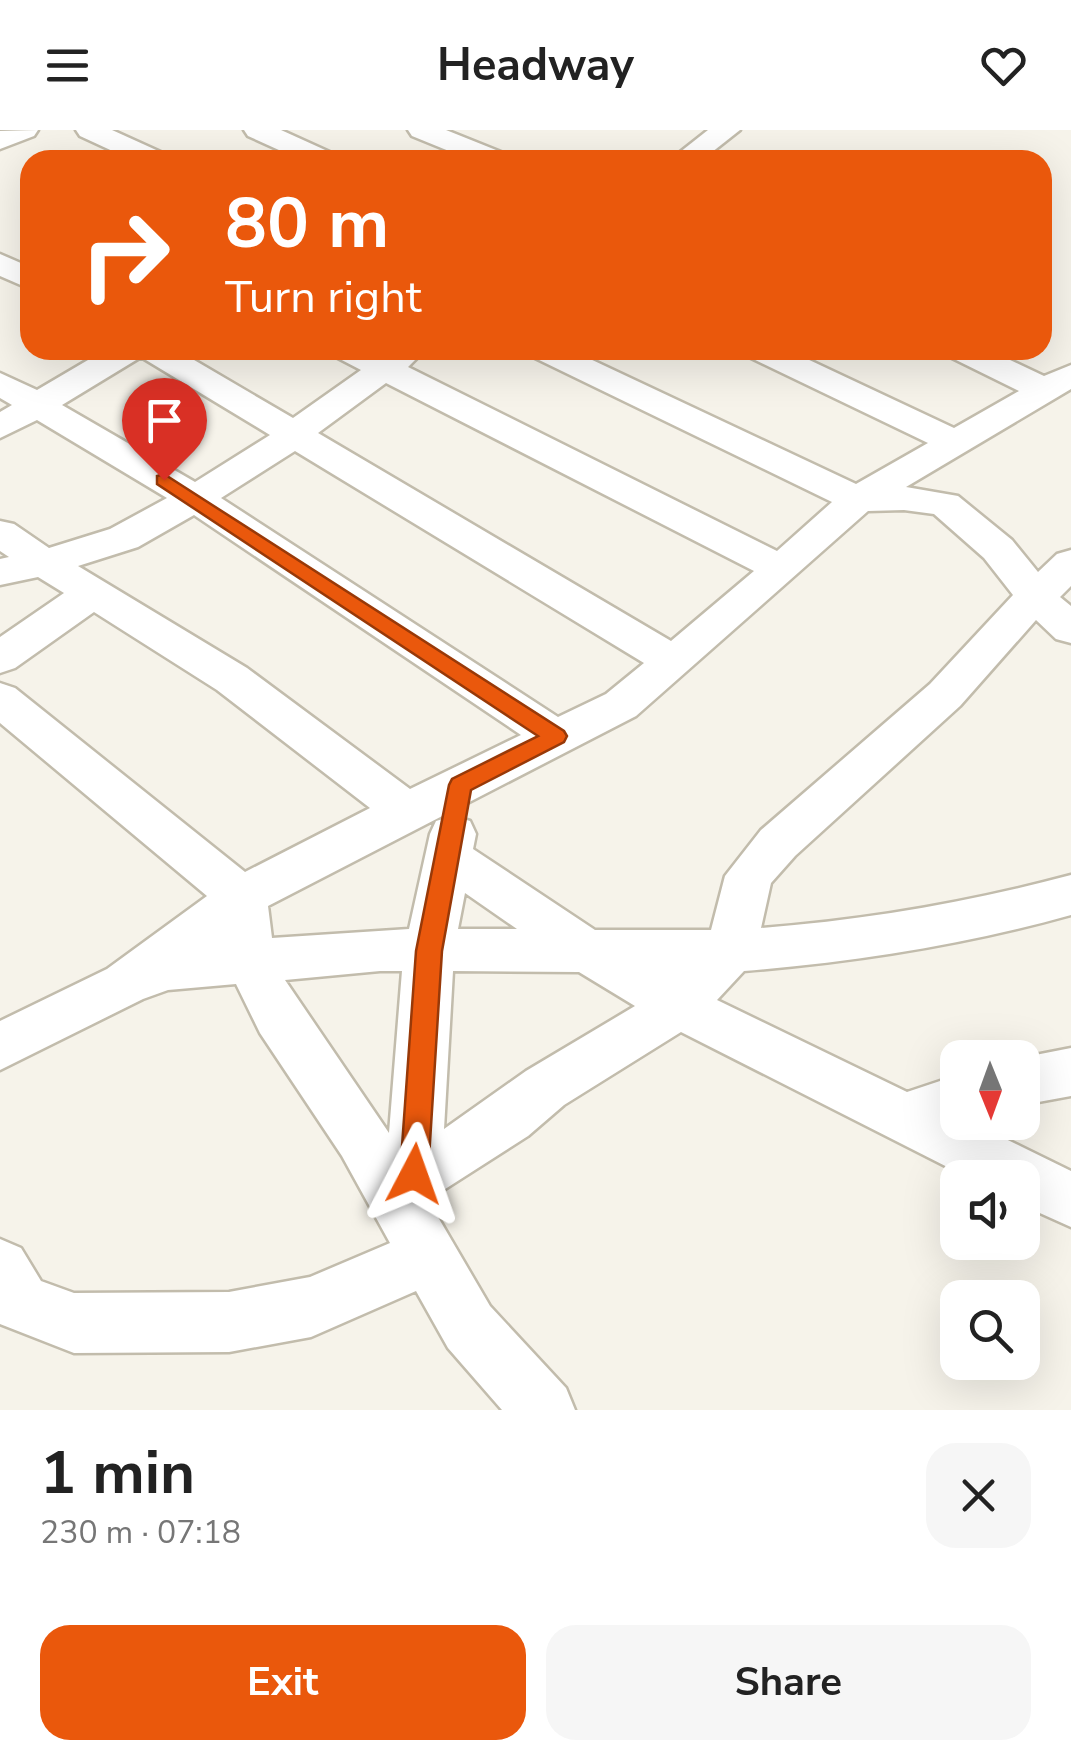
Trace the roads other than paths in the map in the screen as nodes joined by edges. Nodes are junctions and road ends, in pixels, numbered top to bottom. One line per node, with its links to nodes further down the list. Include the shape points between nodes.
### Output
1 (24, 130): 7 (street)
2 (90, 130): 8 (street)
3 (258, 130): 9 (street)
4 (422, 130): 10 (street)
5 (501, 130): 11 (street)
6 (726, 130): 12 (street)
7 (0, 141)
8 (133, 150)
9 (302, 150)
10 (450, 150)
11 (464, 150)
12 (698, 150)
13 (113, 360): 21 (street)
14 (170, 360): 23 (street)
15 (397, 360): 23 (street); 31 (street)
16 (566, 360): 26 (street)
17 (779, 360): 24 (street)
18 (991, 360): 20 (street)
19 (0, 382): 21 (street)
20 (1058, 383): 24 (street)
21 (38, 406): 22 (street); 25 (street)
22 (0, 426)
23 (296, 433): 25 (street); 36 (street)
24 (939, 451): 26 (street); 27 (street)
25 (195, 498): 29 (street, via 124,538); 38 (street)
26 (858, 498): 27 (street); 31 (street)
27 (946, 504): 34 (street, via 998,549)
28 (0, 533): 29 (street)
29 (44, 563): 32 (street); 33 (street)
30 (1071, 563): 34 (street)
31 (781, 569): 36 (street)
32 (0, 572)
33 (94, 592): 35 (street); 40 (street, via 232,679)
34 (1055, 614): 45 (street, via 998,634 945,695 768,854 749,876)
35 (0, 658)
36 (671, 660): 38 (street, via 621,704)
37 (0, 699): 43 (street)
38 (556, 736): 39 (street)
39 (460, 785): 40 (street); 41 (street)
40 (408, 812): 43 (street)
41 (450, 858): 44 (street); 46 (street)
42 (1071, 895): 45 (street, via 904,932)
43 (242, 897): 47 (street); 48 (street)
44 (429, 951): 46 (street); 47 (street); 55 (street)
45 (731, 951): 46 (street); 49 (street)
46 (589, 952): 49 (street)
47 (251, 963): 48 (street, via 167,969); 55 (street, via 278,1017)
48 (125, 984): 50 (street)
49 (680, 1006): 54 (street); 55 (street)
50 (0, 1047)
51 (1071, 1072): 52 (street)
52 (1040, 1078)
53 (940, 1105): 54 (street)
54 (903, 1118): 56 (street)
55 (405, 1184): 57 (street)
56 (1071, 1200)
57 (428, 1256): 58 (street, via 311,1307 229,1322 74,1323); 59 (street, via 469,1326)
58 (7, 1296)
59 (544, 1410)

